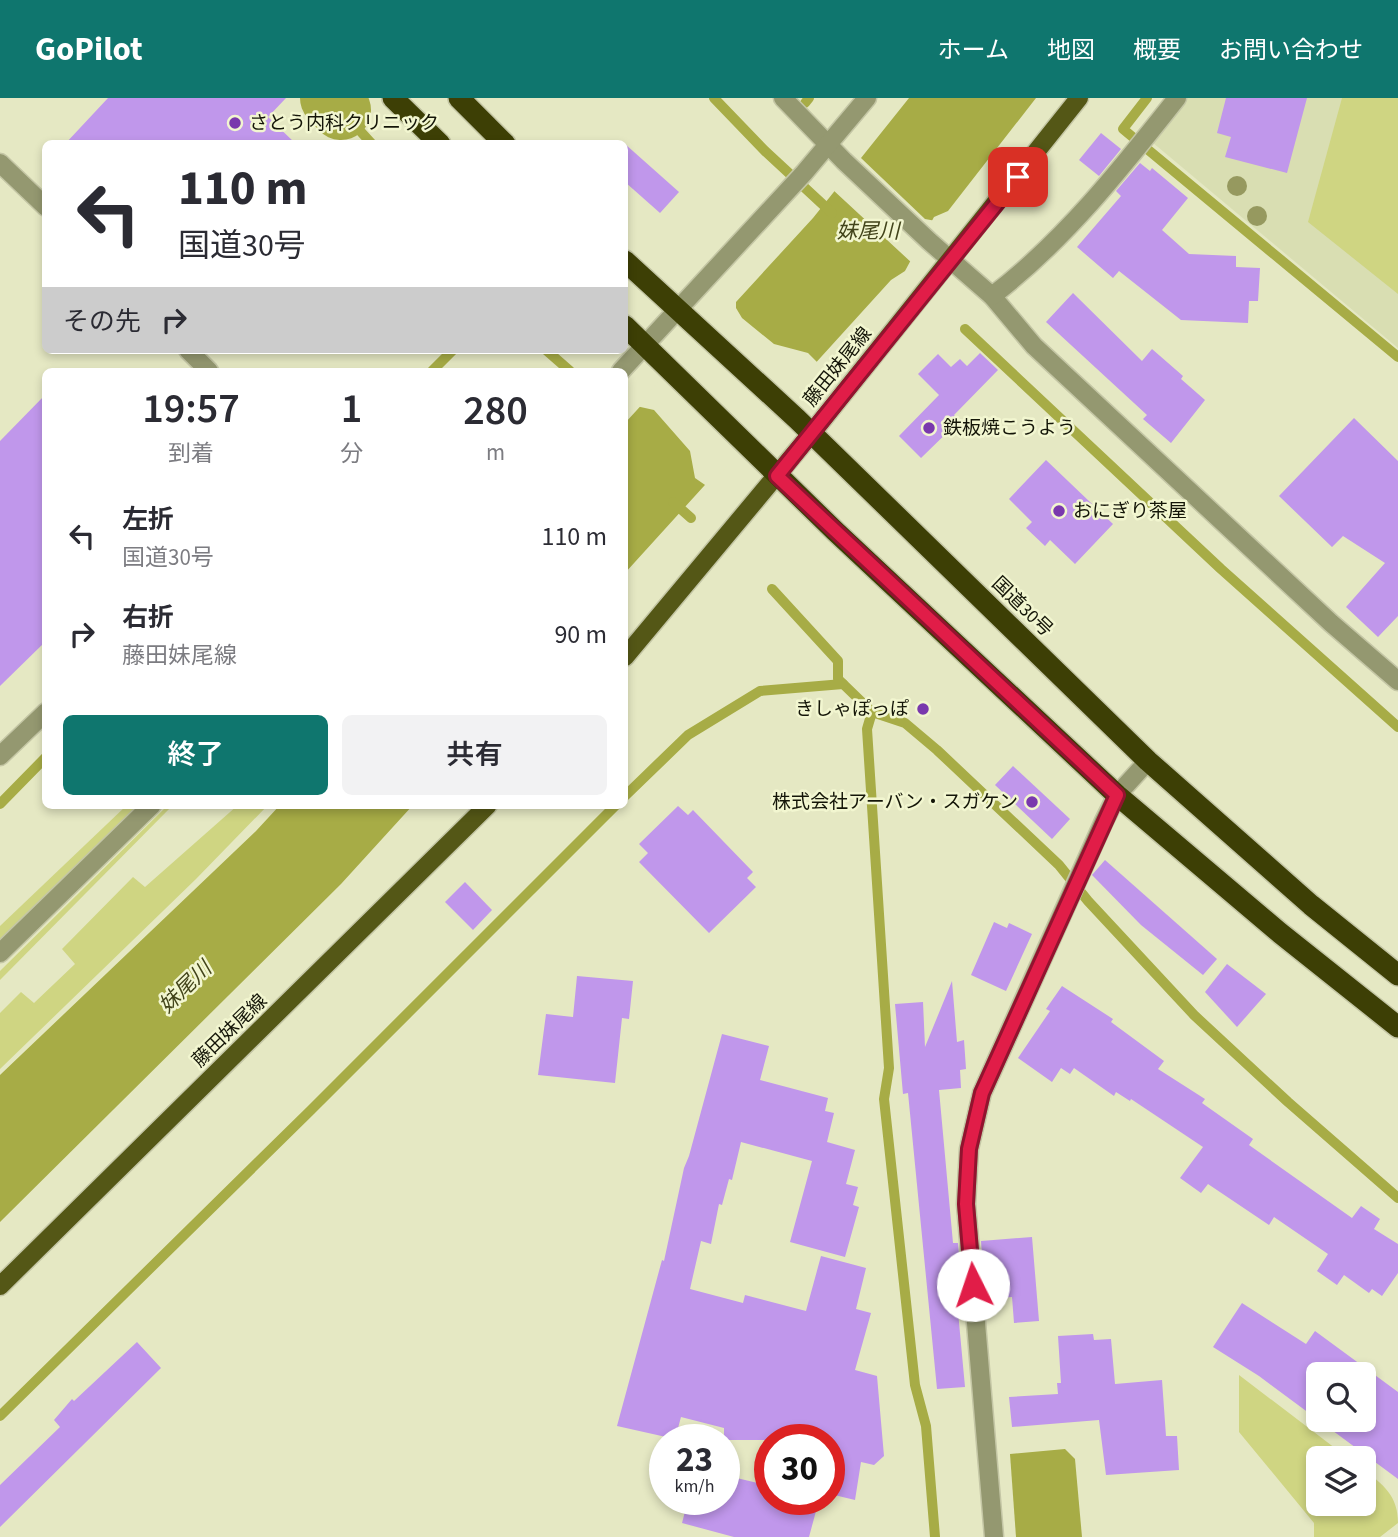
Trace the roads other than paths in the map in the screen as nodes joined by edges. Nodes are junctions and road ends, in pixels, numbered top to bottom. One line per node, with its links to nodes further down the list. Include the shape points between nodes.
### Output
1 (393, 98): 7 (highway)
2 (459, 98): 8 (highway)
3 (783, 98): 9 (street)
4 (867, 98): 9 (street)
5 (1079, 98): 12 (main road, 藤田妹尾線)
6 (1177, 98): 14 (street, via 1097,199)
7 (436, 140)
8 (501, 140)
9 (828, 145): 12 (street); 15 (street)
10 (0, 163): 11 (street)
11 (42, 203)
12 (950, 260): 14 (street); 21 (main road, 藤田妹尾線)
13 (628, 264): 15 (highway, 国道30号)
14 (992, 296): 24 (street, via 1034,346)
15 (679, 310): 18 (street); 21 (highway, 国道30号)
16 (628, 329): 18 (highway)
17 (192, 354): 19 (street)
18 (652, 354): 20 (street); 22 (highway)
19 (206, 368)
20 (626, 368)
21 (804, 426): 22 (main road, 藤田妹尾線); 27 (highway, 国道30号)
22 (770, 468): 23 (main road, 藤田妹尾線); 28 (highway)
23 (628, 653)
24 (1398, 681)
25 (42, 716): 26 (street)
26 (0, 756)
27 (1148, 761): 28 (street); 32 (highway, 国道30号)
28 (1117, 795): 33 (highway); 35 (street, via 982,1093 969,1149 966,1204)
29 (148, 809): 31 (street)
30 (484, 809): 34 (main road, 藤田妹尾線)
31 (0, 953)
32 (1398, 975)
33 (1398, 1027)
34 (0, 1286)
35 (994, 1537)

